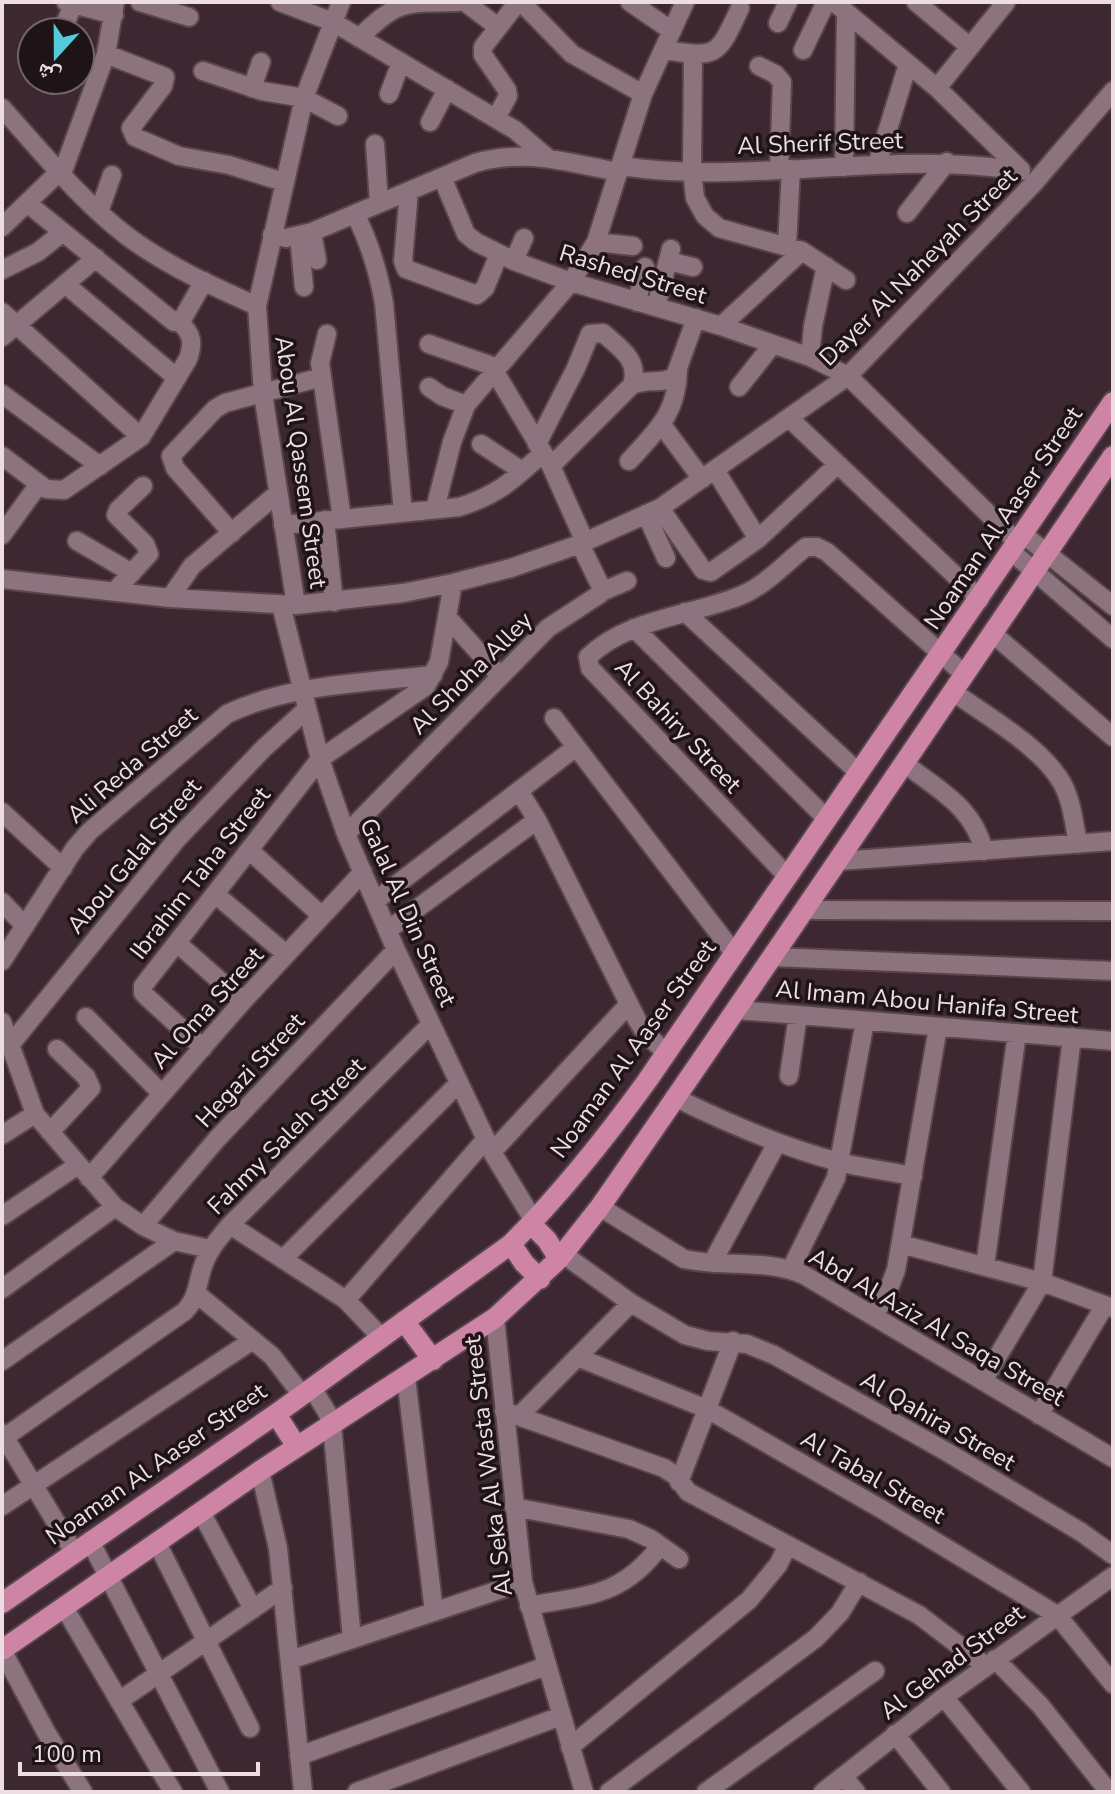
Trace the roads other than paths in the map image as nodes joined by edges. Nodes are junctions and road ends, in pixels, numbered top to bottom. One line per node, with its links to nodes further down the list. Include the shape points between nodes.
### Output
1 (140, 2): 17 (street)
2 (280, 2): 18 (street)
3 (341, 2): 18 (street, Abou Al Qassem Street)
4 (458, 2): 22 (street, via 398,5)
5 (465, 2): 20 (street)
6 (520, 2): 20 (street); 38 (street, via 572,54)
7 (630, 2): 21 (street)
8 (685, 2): 21 (street)
9 (788, 2): 19 (street)
10 (826, 2): 25 (street)
11 (916, 2): 23 (street)
12 (1006, 2): 23 (street)
13 (70, 3): 15 (street)
14 (840, 7): 30 (street); 48 (street)
15 (115, 8): 26 (street)
16 (740, 8): 27 (street, via 724,43 704,55)
17 (189, 17)
18 (333, 22): 22 (street); 39 (street, Abou Al Qassem Street)
19 (778, 23)
20 (498, 27): 42 (street, via 483,47 507,90)
21 (672, 31): 24 (street)
22 (359, 38): 29 (street)
23 (970, 47): 34 (street)
24 (664, 50): 27 (street); 38 (street)
25 (803, 50)
26 (106, 54): 52 (street); 56 (street, via 165,77 131,128 135,137 179,156 216,161)
27 (693, 54): 51 (street)
28 (261, 62): 33 (street)
29 (401, 62): 35 (street); 37 (street)
30 (908, 64): 34 (street); 47 (street)
31 (759, 66): 50 (street, via 782,82)
32 (203, 71): 33 (street)
33 (252, 88): 39 (street)
34 (937, 88): 55 (street)
35 (447, 89): 42 (street); 43 (street)
36 (1113, 91): 55 (street, Dayer Al Naheyah Street)
37 (389, 94)
38 (643, 94): 49 (street)
39 (304, 98): 41 (street); 56 (street, Abou Al Qassem Street)
40 (2, 108): 52 (street)
41 (338, 116)
42 (496, 118): 45 (street)
43 (430, 122)
44 (375, 144): 59 (street)
45 (549, 159): 49 (street, Al Sherif Street); 54 (street, Al Sherif Street, via 499,156)
46 (947, 162): 47 (street, Al Sherif Street); 55 (street, Al Sherif Street); 61 (street)
47 (877, 165): 48 (street, Al Sherif Street)
48 (844, 167): 50 (street, Al Sherif Street)
49 (620, 169): 51 (street, Al Sherif Street); 68 (street)
50 (785, 170): 51 (street, Al Sherif Street, via 733,179); 70 (street)
51 (692, 171): 70 (street, via 695,198 719,228)
52 (61, 172): 58 (street); 60 (street)
53 (112, 175): 60 (street)
54 (442, 177): 57 (street, Al Sherif Street); 72 (street, Rashed Street, via 466,234)
55 (1028, 177): 98 (street, Dayer Al Naheyah Street)
56 (284, 182): 66 (street, Abou Al Qassem Street)
57 (409, 191): 59 (street, Al Sherif Street); 72 (street, via 406,269 477,295)
58 (27, 203): 63 (street); 64 (street)
59 (379, 203): 62 (street, Al Sherif Street)
60 (99, 212): 79 (street, via 168,263)
61 (907, 213)
62 (355, 214): 65 (street, Al Sherif Street); 125 (street, via 369,241 382,291)
63 (2, 227)
64 (63, 232): 71 (street); 77 (street)
65 (305, 234): 66 (street); 73 (street); 82 (street)
66 (272, 235): 84 (street, Abou Al Qassem Street)
67 (524, 238): 72 (street)
68 (596, 242): 69 (street); 80 (street)
69 (633, 246)
70 (794, 249): 74 (street); 90 (street)
71 (96, 258): 81 (street); 88 (street)
72 (507, 258): 80 (street, Rashed Street)
73 (317, 260)
74 (826, 266): 78 (street); 95 (street)
75 (645, 267): 83 (street)
76 (693, 267): 85 (street, via 670,255)
77 (2, 270)
78 (846, 280)
79 (204, 281): 84 (street); 88 (street)
80 (571, 282): 83 (street, Rashed Street); 96 (street)
81 (65, 284): 89 (street); 100 (street)
82 (304, 287)
83 (637, 302): 85 (street, Rashed Street)
84 (257, 306): 105 (street, Abou Al Qassem Street)
85 (656, 307): 87 (street, Rashed Street)
86 (2, 312): 89 (street)
87 (696, 318): 90 (street, Rashed Street); 97 (street)
88 (179, 321): 100 (street, via 190,331 193,345)
89 (17, 324): 92 (street); 110 (street)
90 (721, 326): 94 (street, Rashed Street)
91 (327, 334): 99 (street)
92 (2, 337)
93 (429, 344): 96 (street)
94 (773, 344): 95 (street, Rashed Street); 103 (street)
95 (810, 357): 98 (street, Rashed Street)
96 (496, 370): 107 (street); 112 (street)
97 (678, 370): 101 (street, via 670,380); 109 (street, via 678,390)
98 (848, 376): 108 (street, Dayer Al Naheyah Street); 133 (street, Rashed Street)
99 (322, 377): 105 (street); 126 (street, via 333,442)
100 (177, 378): 110 (street)
101 (632, 385): 112 (street); 112 (street, via 633,363 603,333 587,337)
102 (429, 387): 107 (street)
103 (739, 387)
104 (2, 394): 117 (street)
105 (263, 394): 122 (street, Abou Al Qassem Street); 128 (street, via 215,409 171,456 175,468)
106 (1113, 402): 133 (main road, Noaman Al Aaser Street)
107 (466, 405): 123 (street)
108 (789, 418): 116 (street); 119 (street, Dayer Al Naheyah Street)
109 (662, 425): 115 (street); 119 (street)
110 (141, 437): 117 (street)
111 (481, 444): 118 (street)
112 (544, 454): 118 (street); 132 (street)
113 (2, 456): 120 (street)
114 (1113, 456): 134 (main road)
115 (629, 461)
116 (837, 465): 130 (street); 144 (street)
117 (100, 466): 120 (street, via 64,490)
118 (522, 471): 123 (street, via 481,500)
119 (708, 475): 124 (street, Dayer Al Naheyah Street); 130 (street)
120 (39, 484): 129 (street)
121 (143, 486): 137 (street, via 116,513 149,548)
122 (278, 493): 127 (street, Abou Al Qassem Street); 128 (street)
123 (435, 509): 125 (street)
124 (653, 511): 130 (street, via 707,572); 132 (street, Dayer Al Naheyah Street); 135 (street)
125 (403, 513): 126 (street)
126 (334, 519): 127 (street); 145 (street)
127 (283, 525): 146 (street, Abou Al Qassem Street)
128 (232, 533): 143 (street, via 192,566)
129 (2, 535)
130 (758, 539)
131 (77, 541): 137 (street)
132 (583, 543): 140 (street, Dayer Al Naheyah Street); 142 (street)
133 (1018, 543): 134 (street); 136 (street); 144 (main road, Noaman Al Aaser Street)
134 (1046, 554): 136 (main road); 147 (street)
135 (666, 558)
136 (1034, 571): 151 (main road); 152 (street)
137 (132, 573): 141 (street)
138 (2, 579): 141 (street, Dayer Al Naheyah Street)
139 (627, 581): 142 (street, Al Shoha Alley)
140 (453, 583): 145 (street, Dayer Al Naheyah Street); 149 (street)
141 (115, 591): 143 (street, Dayer Al Naheyah Street)
142 (601, 592): 155 (street, Al Shoha Alley, via 548,628)
143 (170, 598): 146 (street, Dayer Al Naheyah Street)
144 (980, 599): 153 (main road, Noaman Al Aaser Street)
145 (334, 602): 146 (street, Dayer Al Naheyah Street)
146 (288, 605): 157 (street, Galal Al Din Street)
147 (1113, 606)
148 (685, 612): 150 (street, Al Bahiry Street); 153 (street, Al Bahiry Street, via 743,595 806,547 817,547); 166 (street)
149 (448, 618): 154 (street); 155 (street)
150 (634, 628): 169 (street); 179 (street, Al Bahiry Street, via 591,653 587,664)
151 (992, 633): 156 (main road); 162 (street)
152 (1113, 639)
153 (942, 654): 156 (street, Al Bahiry Street); 158 (main road, Noaman Al Aaser Street)
154 (433, 675): 157 (street, Ali Reda Street); 164 (street, Ibrahim Taha Street, via 416,694)
155 (500, 676): 171 (street, Al Shoha Alley)
156 (958, 682): 160 (main road); 173 (street, Al Bahiry Street, via 1048,763 1063,784)
157 (302, 690): 159 (street, Galal Al Din Street); 177 (street, Ali Reda Street, via 227,714 90,831)
158 (911, 698): 160 (main road); 166 (main road, Noaman Al Aaser Street)
159 (307, 709): 164 (street, Galal Al Din Street); 210 (street, Abou Galal Street, via 177,839)
160 (935, 716): 165 (main road)
161 (554, 718): 163 (street)
162 (1113, 737)
163 (576, 747): 167 (street); 190 (street)
164 (320, 759): 171 (street, Galal Al Din Street); 174 (street, Ibrahim Taha Street)
165 (904, 763): 175 (street, via 963,809); 176 (main road)
166 (859, 773): 169 (main road, Noaman Al Aaser Street)
167 (519, 791): 170 (street); 181 (street)
168 (2, 812): 177 (street)
169 (827, 819): 179 (main road, Noaman Al Aaser Street)
170 (537, 820): 187 (street); 196 (street)
171 (346, 834): 178 (street, Galal Al Din Street)
172 (1113, 841): 173 (street)
173 (1078, 844): 175 (street)
174 (249, 850): 180 (street, Ibrahim Taha Street); 185 (street)
175 (984, 851): 176 (street)
176 (839, 861): 183 (main road)
177 (63, 868): 186 (street, Ali Reda Street)
178 (363, 872): 181 (street, Galal Al Din Street); 185 (street, Al Oma Street)
179 (787, 876): 190 (main road, Noaman Al Aaser Street)
180 (215, 894): 188 (street, Ibrahim Taha Street); 191 (street)
181 (375, 901): 187 (street, Galal Al Din Street)
182 (2, 902): 186 (street)
183 (806, 910): 184 (street); 192 (main road)
184 (1113, 911)
185 (322, 916): 191 (street, Al Oma Street)
186 (25, 926): 193 (street, Ali Reda Street)
187 (388, 930): 189 (street, Galal Al Din Street)
188 (177, 943): 195 (street); 207 (street, Ibrahim Taha Street, via 143,993)
189 (396, 950): 202 (street, Galal Al Din Street); 229 (street, Hegazi Street, via 217,1139)
190 (734, 953): 209 (main road, Noaman Al Aaser Street)
191 (286, 954): 195 (street, Al Oma Street)
192 (773, 957): 194 (street); 197 (main road)
193 (2, 961)
194 (1113, 971)
195 (243, 1001): 207 (street, Al Oma Street)
196 (629, 1004): 209 (street, via 646,1034); 220 (street)
197 (737, 1010): 198 (street, Al Imam Abou Hanifa Street); 215 (main road)
198 (798, 1015): 200 (street, Al Imam Abou Hanifa Street); 211 (street)
199 (86, 1017): 214 (street)
200 (865, 1021): 203 (street, Al Imam Abou Hanifa Street); 221 (street)
201 (2, 1022): 210 (street)
202 (431, 1024): 213 (street, Galal Al Din Street); 228 (street, Fahmy Saleh Street)
203 (938, 1027): 204 (street, Al Imam Abou Hanifa Street); 223 (street)
204 (1017, 1033): 205 (street, Al Imam Abou Hanifa Street); 237 (street)
205 (1072, 1037): 206 (street, Al Imam Abou Hanifa Street); 240 (street)
206 (1113, 1041)
207 (203, 1048): 214 (street, Al Oma Street)
208 (57, 1049): 217 (street, via 91,1088)
209 (665, 1052): 212 (main road, Noaman Al Aaser Street)
210 (9, 1053): 216 (street)
211 (789, 1076)
212 (647, 1081): 215 (main road); 227 (main road, Noaman Al Aaser Street, via 594,1154)
213 (459, 1083): 220 (street, Galal Al Din Street); 235 (street)
214 (162, 1094): 222 (street, Al Oma Street)
215 (676, 1098): 219 (street); 225 (main road)
216 (35, 1114): 217 (street); 218 (street)
217 (50, 1132): 222 (street)
218 (2, 1135)
219 (777, 1143): 221 (street); 236 (street)
220 (489, 1146): 227 (street, Galal Al Din Street); 243 (street)
221 (841, 1162): 223 (street); 238 (street)
222 (84, 1171): 224 (street); 226 (street, Al Oma Street)
223 (913, 1176): 232 (street)
224 (115, 1207): 229 (street); 241 (street)
225 (600, 1207): 234 (main road); 236 (street, Abd Al Aziz Al Saqa Street, via 684,1259)
226 (2, 1216)
227 (532, 1223): 231 (main road, Noaman Al Aaser Street); 234 (main road)
228 (230, 1225): 233 (street, Fahmy Saleh Street); 235 (street)
229 (143, 1226): 230 (street)
230 (174, 1241): 233 (street); 254 (street)
231 (511, 1244): 239 (main road); 248 (main road, Noaman Al Aaser Street)
232 (901, 1244): 237 (street); 246 (street, via 887,1294)
233 (210, 1249): 242 (street, Fahmy Saleh Street)
234 (561, 1256): 239 (main road); 244 (street, Al Qahira Street)
235 (283, 1259): 243 (street)
236 (712, 1263): 238 (street, Abd Al Aziz Al Saqa Street)
237 (985, 1266): 240 (street)
238 (791, 1269): 246 (street, Abd Al Aziz Al Saqa Street)
239 (540, 1279): 247 (main road)
240 (1042, 1282): 245 (street); 256 (street)
241 (2, 1289)
242 (197, 1294): 250 (street); 263 (street, via 176,1319)
243 (346, 1300): 249 (street)
244 (631, 1303): 251 (street, Al Qahira Street, via 685,1335); 252 (street)
245 (1109, 1306): 261 (street)
246 (874, 1316): 256 (street, Abd Al Aziz Al Saqa Street)
247 (495, 1318): 253 (main road); 259 (street, Al Seka Al Wasta Street)
248 (404, 1321): 249 (main road, Noaman Al Aaser Street); 253 (main road)
249 (381, 1337): 257 (main road, Noaman Al Aaser Street)
250 (253, 1340): 257 (street); 268 (street)
251 (733, 1341): 258 (street); 276 (street, Al Qahira Street, via 774,1355 920,1437)
252 (577, 1357): 258 (street, Al Tabal Street); 259 (street)
253 (433, 1360): 255 (main road)
254 (2, 1361)
255 (406, 1377): 262 (main road); 287 (street)
256 (983, 1381): 261 (street, Abd Al Aziz Al Saqa Street)
257 (307, 1392): 260 (main road, Noaman Al Aaser Street); 262 (street)
258 (707, 1409): 267 (street); 288 (street, Al Tabal Street)
259 (512, 1413): 267 (street, via 664,1468); 270 (street, Al Seka Al Wasta Street)
260 (276, 1414): 264 (main road); 275 (main road, Noaman Al Aaser Street)
261 (1039, 1415): 265 (street, Abd Al Aziz Al Saqa Street)
262 (332, 1425): 264 (main road); 289 (street)
263 (3, 1436): 268 (street)
264 (297, 1447): 266 (main road)
265 (1113, 1458)
266 (260, 1471): 271 (main road); 282 (street)
267 (679, 1482): 273 (street, via 688,1492)
268 (35, 1486): 269 (street); 275 (street)
269 (2, 1506)
270 (514, 1507): 274 (street, via 629,1529); 280 (street, Al Seka Al Wasta Street)
271 (201, 1512): 272 (main road); 286 (street)
272 (157, 1543): 278 (main road); 290 (street)
273 (788, 1545): 281 (street); 303 (street, via 749,1600)
274 (660, 1546): 277 (street); 284 (street, via 618,1586)
275 (82, 1547): 278 (street); 283 (main road, Noaman Al Aaser Street)
276 (1113, 1555)
277 (679, 1559)
278 (108, 1576): 285 (main road); 296 (street)
279 (1113, 1576): 288 (street, Al Gehad Street)
280 (523, 1582): 284 (street, Al Seka Al Wasta Street); 287 (street)
281 (859, 1582): 293 (street); 313 (street, via 816,1638)
282 (283, 1588): 286 (street); 292 (street)
283 (3, 1599)
284 (529, 1606): 294 (street, Al Seka Al Wasta Street)
285 (64, 1607): 291 (main road); 299 (street)
286 (253, 1609): 290 (street)
287 (434, 1612): 289 (street)
288 (1057, 1615): 293 (street, Al Gehad Street); 297 (street, Al Tabal Street)
289 (352, 1639): 292 (street)
290 (206, 1642): 296 (street); 301 (street)
291 (2, 1650): 307 (street)
292 (290, 1660): 304 (street)
293 (990, 1663): 298 (street, Al Gehad Street); 319 (street, via 1040,1705)
294 (546, 1666): 300 (street, Al Seka Al Wasta Street); 304 (street)
295 (875, 1671): 314 (street)
296 (160, 1674): 299 (street); 309 (street)
297 (1113, 1684)
298 (944, 1697): 302 (street, Al Gehad Street); 318 (street)
299 (119, 1701): 308 (street)
300 (561, 1716): 303 (street, Al Seka Al Wasta Street); 311 (street)
301 (250, 1728)
302 (895, 1734): 305 (street, Al Gehad Street); 317 (street)
303 (570, 1747): 306 (street, Al Seka Al Wasta Street)
304 (299, 1756): 310 (street)
305 (843, 1776): 315 (street, Al Gehad Street); 316 (street)
306 (583, 1788): 312 (street)
307 (83, 1792)
308 (173, 1792)
309 (220, 1792)
310 (303, 1792)
311 (357, 1792)
312 (564, 1792)
313 (609, 1792)
314 (706, 1792)
315 (823, 1792)
316 (856, 1792)
317 (941, 1792)
318 (1021, 1792)
319 (1109, 1792)

